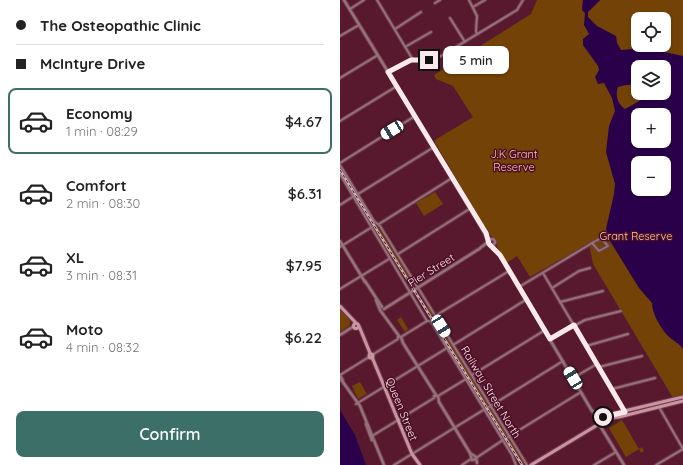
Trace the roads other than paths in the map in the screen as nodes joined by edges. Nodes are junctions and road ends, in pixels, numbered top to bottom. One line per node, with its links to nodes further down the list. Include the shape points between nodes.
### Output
1 (344, 0): 10 (street)
2 (364, 0): 10 (street)
3 (377, 0): 14 (street)
4 (440, 0): 8 (street)
5 (469, 0): 9 (street)
6 (484, 0): 9 (street)
7 (523, 0): 16 (street, via 517,10)
8 (435, 3)
9 (473, 7): 16 (street, via 477,16)
10 (350, 9): 13 (street)
11 (421, 12): 14 (street)
12 (450, 18): 18 (street)
13 (359, 25): 17 (street); 20 (street)
14 (395, 29): 19 (street)
15 (431, 32): 19 (street)
16 (478, 34): 18 (street)
17 (340, 36)
18 (464, 42): 21 (street, via 435,59)
19 (405, 47): 21 (street)
20 (378, 55): 22 (street); 23 (street)
21 (412, 60): 22 (street)
22 (388, 72): 24 (street)
23 (340, 78)
24 (397, 86): 25 (street); 26 (street)
25 (415, 116): 27 (street); 28 (street)
26 (340, 121)
27 (434, 147): 30 (street); 31 (street)
28 (340, 164): 31 (street, Railway Street North)
29 (340, 174): 32 (street)
30 (452, 178): 34 (street); 35 (street)
31 (358, 194): 35 (street, Railway Street North, via 374,221)
32 (354, 196): 33 (street); 36 (street)
33 (340, 205)
34 (471, 208): 37 (street); 47 (street)
35 (379, 224): 47 (street, Railway Street North)
36 (372, 227): 44 (street); 48 (street)
37 (486, 233): 38 (street); 40 (street)
38 (493, 239): 40 (street); 41 (street)
39 (340, 241): 44 (street)
40 (489, 241): 43 (street); 45 (street, Pier Street)
41 (495, 243): 43 (street, Pier Street); 46 (street)
42 (592, 243): 42 (street, via 602,238 608,246 599,251); 51 (street)
43 (491, 245): 45 (street, Pier Street); 46 (street)
44 (341, 246): 52 (street)
45 (480, 249): 53 (street, Pier Street)
46 (498, 252): 50 (street)
47 (398, 254): 53 (street, Railway Street North)
48 (389, 259): 52 (street); 58 (street)
49 (590, 268): 55 (street, via 579,271)
50 (509, 271): 54 (street); 64 (street)
51 (543, 273): 54 (street); 55 (street)
52 (361, 276): 56 (street); 62 (street)
53 (418, 287): 58 (street, Pier Street); 64 (street, Railway Street North)
54 (519, 287): 59 (street)
55 (552, 288): 60 (street)
56 (340, 289)
57 (603, 290): 60 (street)
58 (409, 292): 62 (street, Pier Street); 65 (street)
59 (527, 299): 68 (street); 73 (street)
60 (560, 302): 66 (street)
61 (340, 306): 67 (main road, Queen Street)
62 (382, 309): 71 (street)
63 (620, 311): 66 (street)
64 (435, 316): 73 (street, Railway Street North)
65 (426, 321): 71 (street); 75 (street, via 430,321)
66 (574, 325): 72 (street); 74 (street)
67 (355, 326): 70 (street); 76 (main road, Queen Street)
68 (545, 330): 72 (street); 82 (street)
69 (628, 334): 74 (street)
70 (340, 335)
71 (400, 338): 76 (street); 80 (street)
72 (550, 339): 78 (street)
73 (453, 345): 82 (street, Railway Street North)
74 (586, 346): 79 (street)
75 (447, 348): 80 (street); 86 (street)
76 (371, 356): 83 (street); 87 (main road, Queen Street)
77 (642, 356): 81 (street)
78 (563, 361): 84 (street); 94 (street)
79 (596, 364): 81 (street); 84 (street)
80 (417, 366): 87 (street); 90 (street)
81 (599, 367): 88 (street)
82 (472, 375): 94 (street, Railway Street North)
83 (340, 376): 93 (street)
84 (573, 378): 89 (street)
85 (655, 378): 88 (street)
86 (466, 379): 90 (street); 96 (street)
87 (384, 387): 93 (street); 101 (main road, Queen Street)
88 (612, 389): 98 (street)
89 (581, 392): 97 (street); 106 (street)
90 (436, 397): 101 (street); 103 (street)
91 (683, 397): 98 (main road)
92 (683, 401): 95 (main road)
93 (357, 403): 105 (street)
94 (489, 407): 106 (street, Railway Street North)
95 (659, 407): 102 (main road, via 607,418); 108 (street)
96 (485, 409): 103 (street); 107 (street)
97 (592, 411): 99 (street); 100 (street)
98 (625, 412): 99 (main road)
99 (600, 417): 100 (main road); 102 (main road)
100 (596, 420): 102 (main road); 104 (main road)
101 (397, 421): 105 (street); 110 (main road, Queen Street)
102 (601, 423): 104 (main road); 109 (street)
103 (455, 428): 110 (street); 111 (street)
104 (589, 429): 119 (main road)
105 (371, 437): 113 (street)
106 (508, 437): 118 (street, Railway Street North)
107 (503, 440): 111 (street); 117 (street)
108 (683, 449): 122 (street)
109 (616, 452): 120 (street); 121 (street)
110 (412, 454): 114 (street); 115 (main road, Queen Street)
111 (474, 458): 112 (street); 116 (street)
112 (477, 464)
113 (384, 465)
114 (394, 465)
115 (420, 465)
116 (462, 465)
117 (516, 465)
118 (527, 465)
119 (531, 465)
120 (594, 465)
121 (624, 465)
122 (656, 465)

